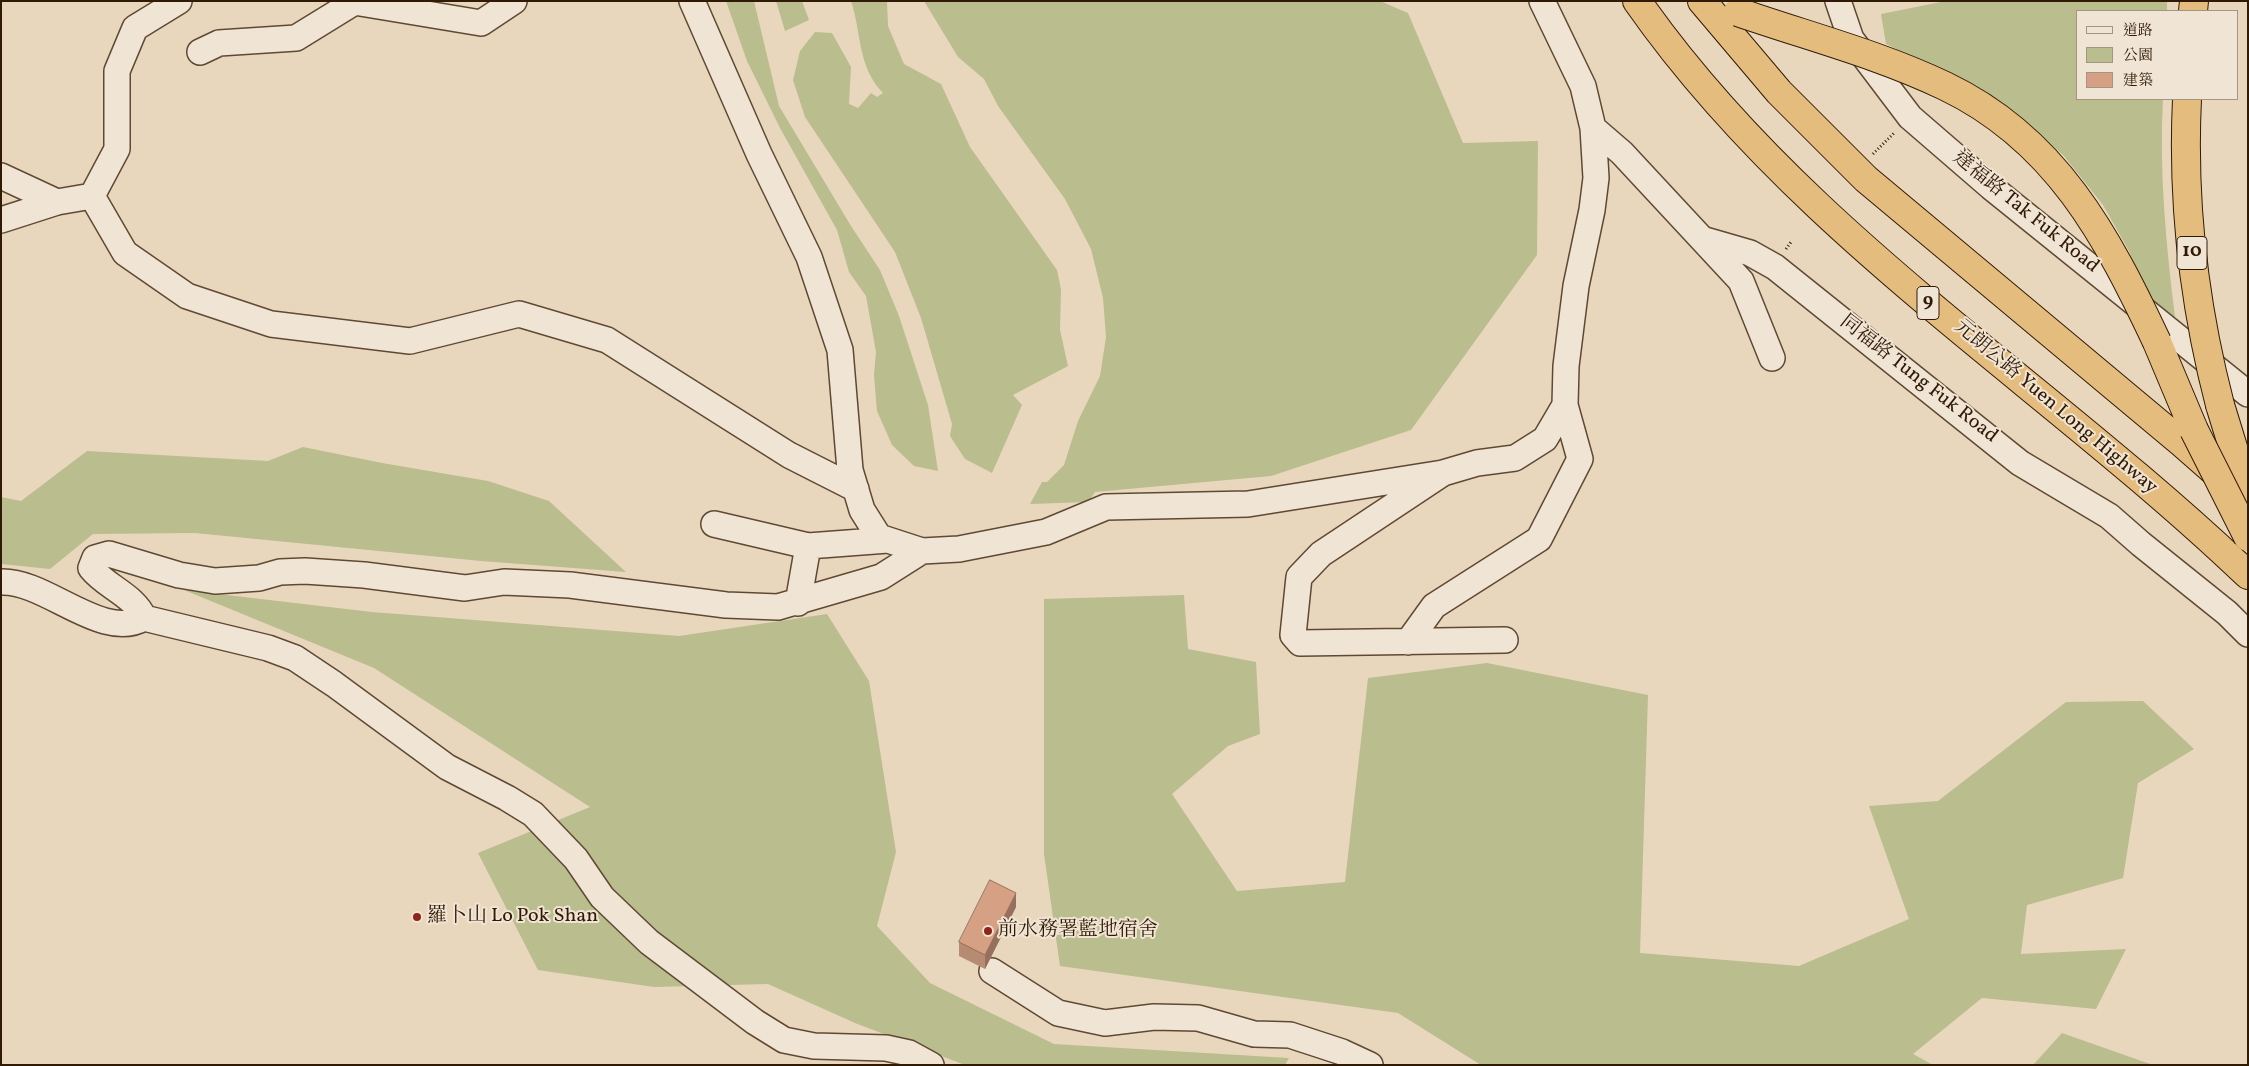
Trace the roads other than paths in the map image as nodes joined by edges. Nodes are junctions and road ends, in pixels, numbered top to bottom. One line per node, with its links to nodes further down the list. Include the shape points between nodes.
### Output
1 (179, 1): 15 (street, via 134,28 117,71 117,149)
2 (514, 1): 9 (street, via 481,23)
3 (692, 1): 23 (street, via 812,266 840,350 850,470)
4 (1542, 1): 13 (street, via 1583,86)
5 (1637, 1): 31 (highway, 元朗公路 Yuen Long Highway / 9, via 1680,60 1792,183 1890,271 2148,486)
6 (1702, 1): 25 (highway, via 1778,92 1866,179)
7 (1707, 1): 10 (street)
8 (1838, 1): 20 (street, 達福路 Tak Fuk Road, via 1851,39 1910,117 1991,187)
9 (353, 2): 11 (street, via 296,38 219,43)
10 (1726, 7): 27 (highway, bridge, via 1836,43 1944,86 1992,114 2048,161 2080,200 2114,253 2157,342 2194,430)
11 (200, 52)
12 (2187, 100): 24 (highway, 10, bridge, via 2187,203 2200,320 2220,405)
13 (1593, 128): 18 (street, via 1622,153); 21 (street, via 1596,178 1576,286 1566,366)
14 (1, 176): 16 (street)
15 (92, 196): 16 (street); 23 (street, via 125,253 187,296 271,324 410,341 519,314 607,340 789,455)
16 (57, 202): 17 (street)
17 (1, 220)
18 (1704, 240): 19 (street, via 1741,281); 35 (street, 同福路 Tung Fuk Road, via 1750,253 1775,266 2020,463 2109,516)
19 (1772, 358)
20 (2248, 394)
21 (1565, 405): 22 (street, via 1545,439 1515,458 1477,463); 37 (street, via 1580,459 1539,539 1434,606)
22 (1443, 473): 30 (street, via 1248,504 1106,507 1046,532 959,549); 37 (street, via 1321,554 1298,577 1293,636 1300,643)
23 (856, 489): 28 (street, via 862,510 879,537)
24 (2248, 496)
25 (2248, 501)
26 (714, 524): 29 (street)
27 (2248, 537)
28 (888, 540): 29 (street); 30 (street)
29 (808, 546): 33 (street)
30 (922, 551): 33 (street, via 881,577)
31 (2248, 575)
32 (1, 582): 34 (street, via 22,585 112,624)
33 (798, 603): 34 (street, via 778,607 726,605 570,585 504,582 465,588 364,574 305,571 215,581 179,576 109,554 95,558 91,568 98,577 140,610)
34 (144, 618): 39 (street, via 268,648 294,658 447,767 533,814 576,860 602,897 649,942 784,1040 814,1046 886,1048 908,1053)
35 (2248, 634)
36 (1506, 640): 37 (street)
37 (1408, 642)
38 (992, 971): 40 (street, via 1058,1013 1105,1023 1154,1017 1198,1018 1254,1034 1290,1034)
39 (931, 1065)
40 (1370, 1065)

